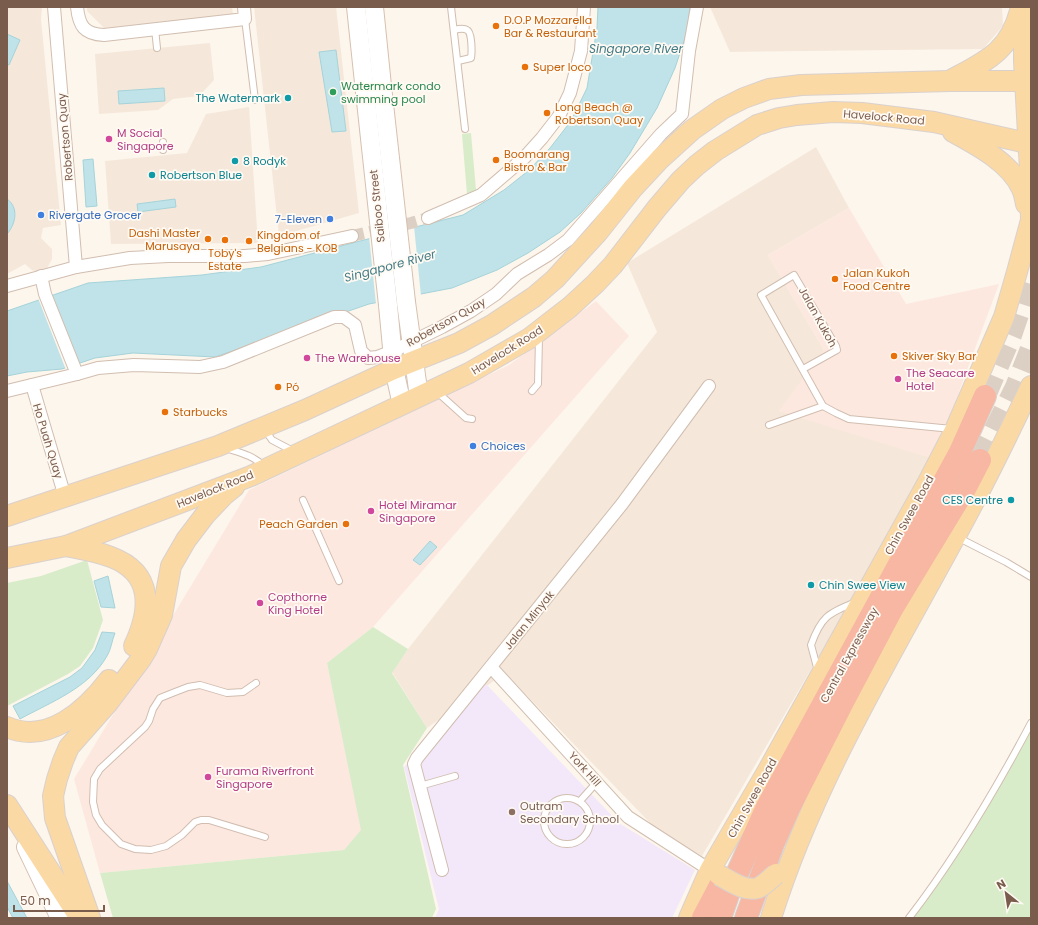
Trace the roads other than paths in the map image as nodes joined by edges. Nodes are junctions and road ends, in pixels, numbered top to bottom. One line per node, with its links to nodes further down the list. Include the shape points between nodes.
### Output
1 (54, 7): 26 (street, Robertson Quay)
2 (77, 7): 10 (street, via 81,24 86,31 94,35)
3 (356, 7): 16 (street, Saiboo Street)
4 (374, 7): 16 (street, Saiboo Street)
5 (452, 7): 11 (lane)
6 (584, 7): 23 (street, via 581,51 570,93 559,116 524,158 481,195)
7 (697, 7): 31 (street, Robertson Quay, via 682,114 568,240 516,274 496,294 471,311)
8 (1022, 7): 14 (main road, via 1002,48 982,64); 15 (main road, Chin Swee Road)
9 (244, 13): 10 (street, via 217,22); 17 (lane)
10 (155, 29): 12 (lane)
11 (454, 30): 13 (lane); 13 (lane, via 465,29 470,34 471,58)
12 (157, 48)
13 (458, 61): 19 (lane)
14 (950, 81): 15 (main road); 33 (main road, via 769,89 722,109 692,130 660,159 577,257 555,279 492,325 459,343)
15 (1028, 81): 21 (main road, Chin Swee Road)
16 (374, 89): 31 (street, Saiboo Street, bridge); 32 (street, Saiboo Street, bridge)
17 (255, 100)
18 (934, 122): 21 (main road, Havelock Road); 24 (main road, via 977,146 1010,171 1023,189); 30 (main road, Havelock Road, via 833,112 779,118 757,125 715,151 681,180 595,284)
19 (465, 129)
20 (163, 142): 22 (lane)
21 (1030, 144): 24 (main road, Chin Swee Road)
22 (163, 150)
23 (428, 218)
24 (1030, 220): 27 (main road, Chin Swee Road)
25 (352, 236): 26 (street, via 245,256 130,258)
26 (76, 266): 28 (street)
27 (1024, 267): 47 (main road, Chin Swee Road)
28 (41, 276): 29 (street); 35 (street, via 45,294)
29 (7, 286)
30 (539, 331): 40 (lane, via 538,384); 42 (main road, Havelock Road, via 469,374)
31 (412, 342): 32 (street, Robertson Quay); 33 (street, Saiboo Street)
32 (394, 360): 33 (main road); 35 (street, Robertson Quay, via 368,358 361,351 355,325 344,317 334,317 224,362 200,367 134,365 98,368); 42 (street, Saiboo Street); 46 (main road, via 305,410)
33 (414, 362): 42 (street, Saiboo Street)
34 (803, 369): 34 (lane, Jalan Kukoh, via 760,295 794,275 837,350); 43 (lane, Jalan Kukoh)
35 (77, 374): 36 (street, Robertson Quay)
36 (32, 385): 39 (street, Robertson Quay); 52 (street, Ho Puah Quay)
37 (709, 386): 61 (street, Jalan Minyak, via 622,504)
38 (1031, 386): 55 (main road)
39 (7, 391)
40 (532, 391)
41 (985, 396): 69 (highway, Central Expressway, via 960,452)
42 (418, 397): 44 (lane); 49 (main road, Havelock Road)
43 (823, 406): 45 (lane); 47 (lane, via 849,419)
44 (472, 419)
45 (768, 424)
46 (264, 427): 48 (main road); 49 (lane, via 272,440)
47 (955, 430): 74 (main road, Chin Swee Road)
48 (218, 446): 51 (lane, via 256,459); 52 (main road)
49 (298, 454): 51 (main road, Havelock Road)
50 (980, 460): 70 (highway, Central Expressway, via 892,609)
51 (258, 472): 56 (main road, Havelock Road); 60 (main road, via 224,495 186,540 171,566 162,615)
52 (65, 497): 54 (main road)
53 (303, 500): 59 (lane)
54 (7, 516)
55 (956, 536): 58 (lane); 72 (main road, via 856,718)
56 (66, 546): 57 (main road, Havelock Road); 60 (main road, via 110,557 125,564 136,574 144,586)
57 (7, 558)
58 (1031, 577)
59 (339, 581)
60 (145, 639): 64 (main road, via 132,650 104,688 75,716 44,730 22,732); 78 (main road, via 141,659 107,704 69,747 53,796 55,818)
61 (492, 667): 66 (street, York Hill); 67 (street, Jalan Minyak, via 416,758 414,764)
62 (256, 683): 73 (lane, via 243,692 227,693 200,685 160,698 145,727 100,769 94,779 93,802 96,815 110,834 121,844 135,849 151,850 166,846 201,820 209,820)
63 (1031, 723): 85 (lane, via 992,795)
64 (7, 727)
65 (455, 776): 67 (lane)
66 (596, 782): 68 (lane); 74 (street, York Hill, via 628,817)
67 (420, 786): 75 (street, Jalan Minyak)
68 (580, 801): 68 (lane, via 590,815 590,824 585,835 574,842 558,842 546,830 544,822 549,806 564,798)
69 (767, 807): 80 (highway, via 748,834); 81 (highway, Central Expressway)
70 (789, 808): 82 (highway, Central Expressway); 83 (highway, via 790,821)
71 (9, 809): 76 (street); 77 (main road)
72 (800, 836): 74 (main road, bridge, via 776,874 758,888 737,885); 84 (main road)
73 (265, 837)
74 (715, 869): 79 (main road, Chin Swee Road)
75 (442, 870)
76 (60, 918)
77 (80, 918)
78 (90, 918)
79 (689, 918)
80 (703, 918)
81 (720, 918)
82 (746, 918)
83 (760, 918)
84 (771, 918)
85 (908, 918)

